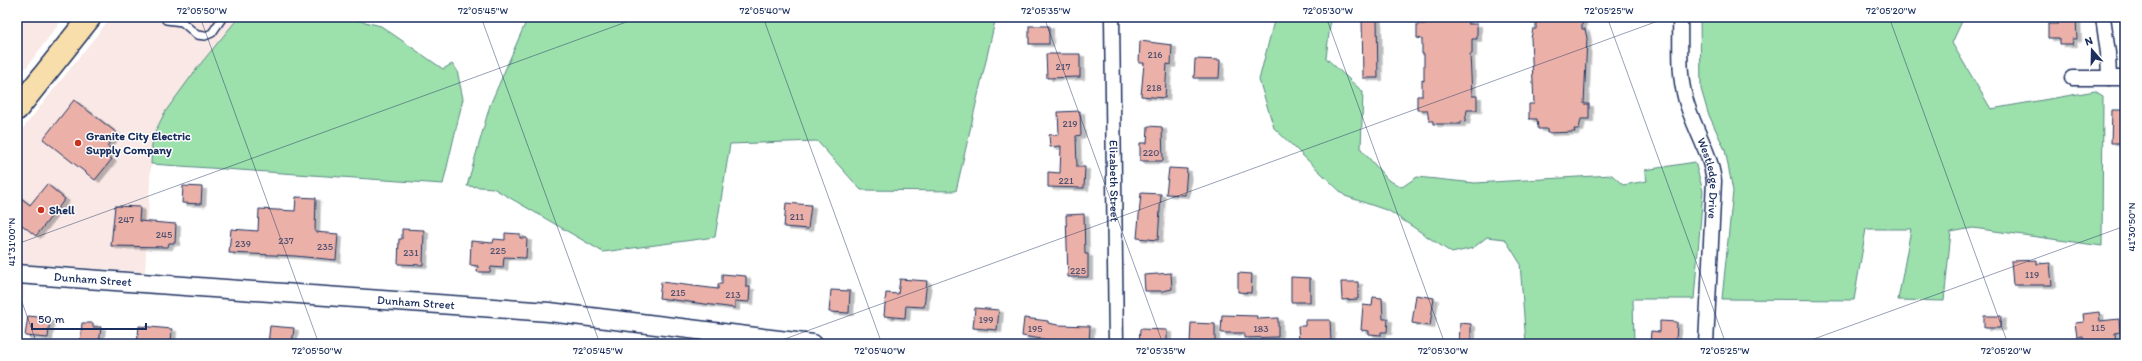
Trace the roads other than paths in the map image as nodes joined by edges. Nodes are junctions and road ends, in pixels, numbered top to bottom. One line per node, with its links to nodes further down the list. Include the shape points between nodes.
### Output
1 (90, 17): 10 (main road)
2 (223, 17): 6 (lane, via 212,33 205,36 197,35 182,22)
3 (1112, 17): 13 (street, Elizabeth Street)
4 (1680, 17): 14 (street, Westledge Drive, via 1684,96 1710,159 1714,181)
5 (2103, 17): 8 (street)
6 (166, 20)
7 (2072, 78): 8 (street)
8 (2109, 78): 9 (street)
9 (2125, 78)
10 (17, 109)
11 (17, 274): 12 (street, Dunham Street, via 549,312)
12 (814, 344)
13 (1116, 344)
14 (1706, 344)

